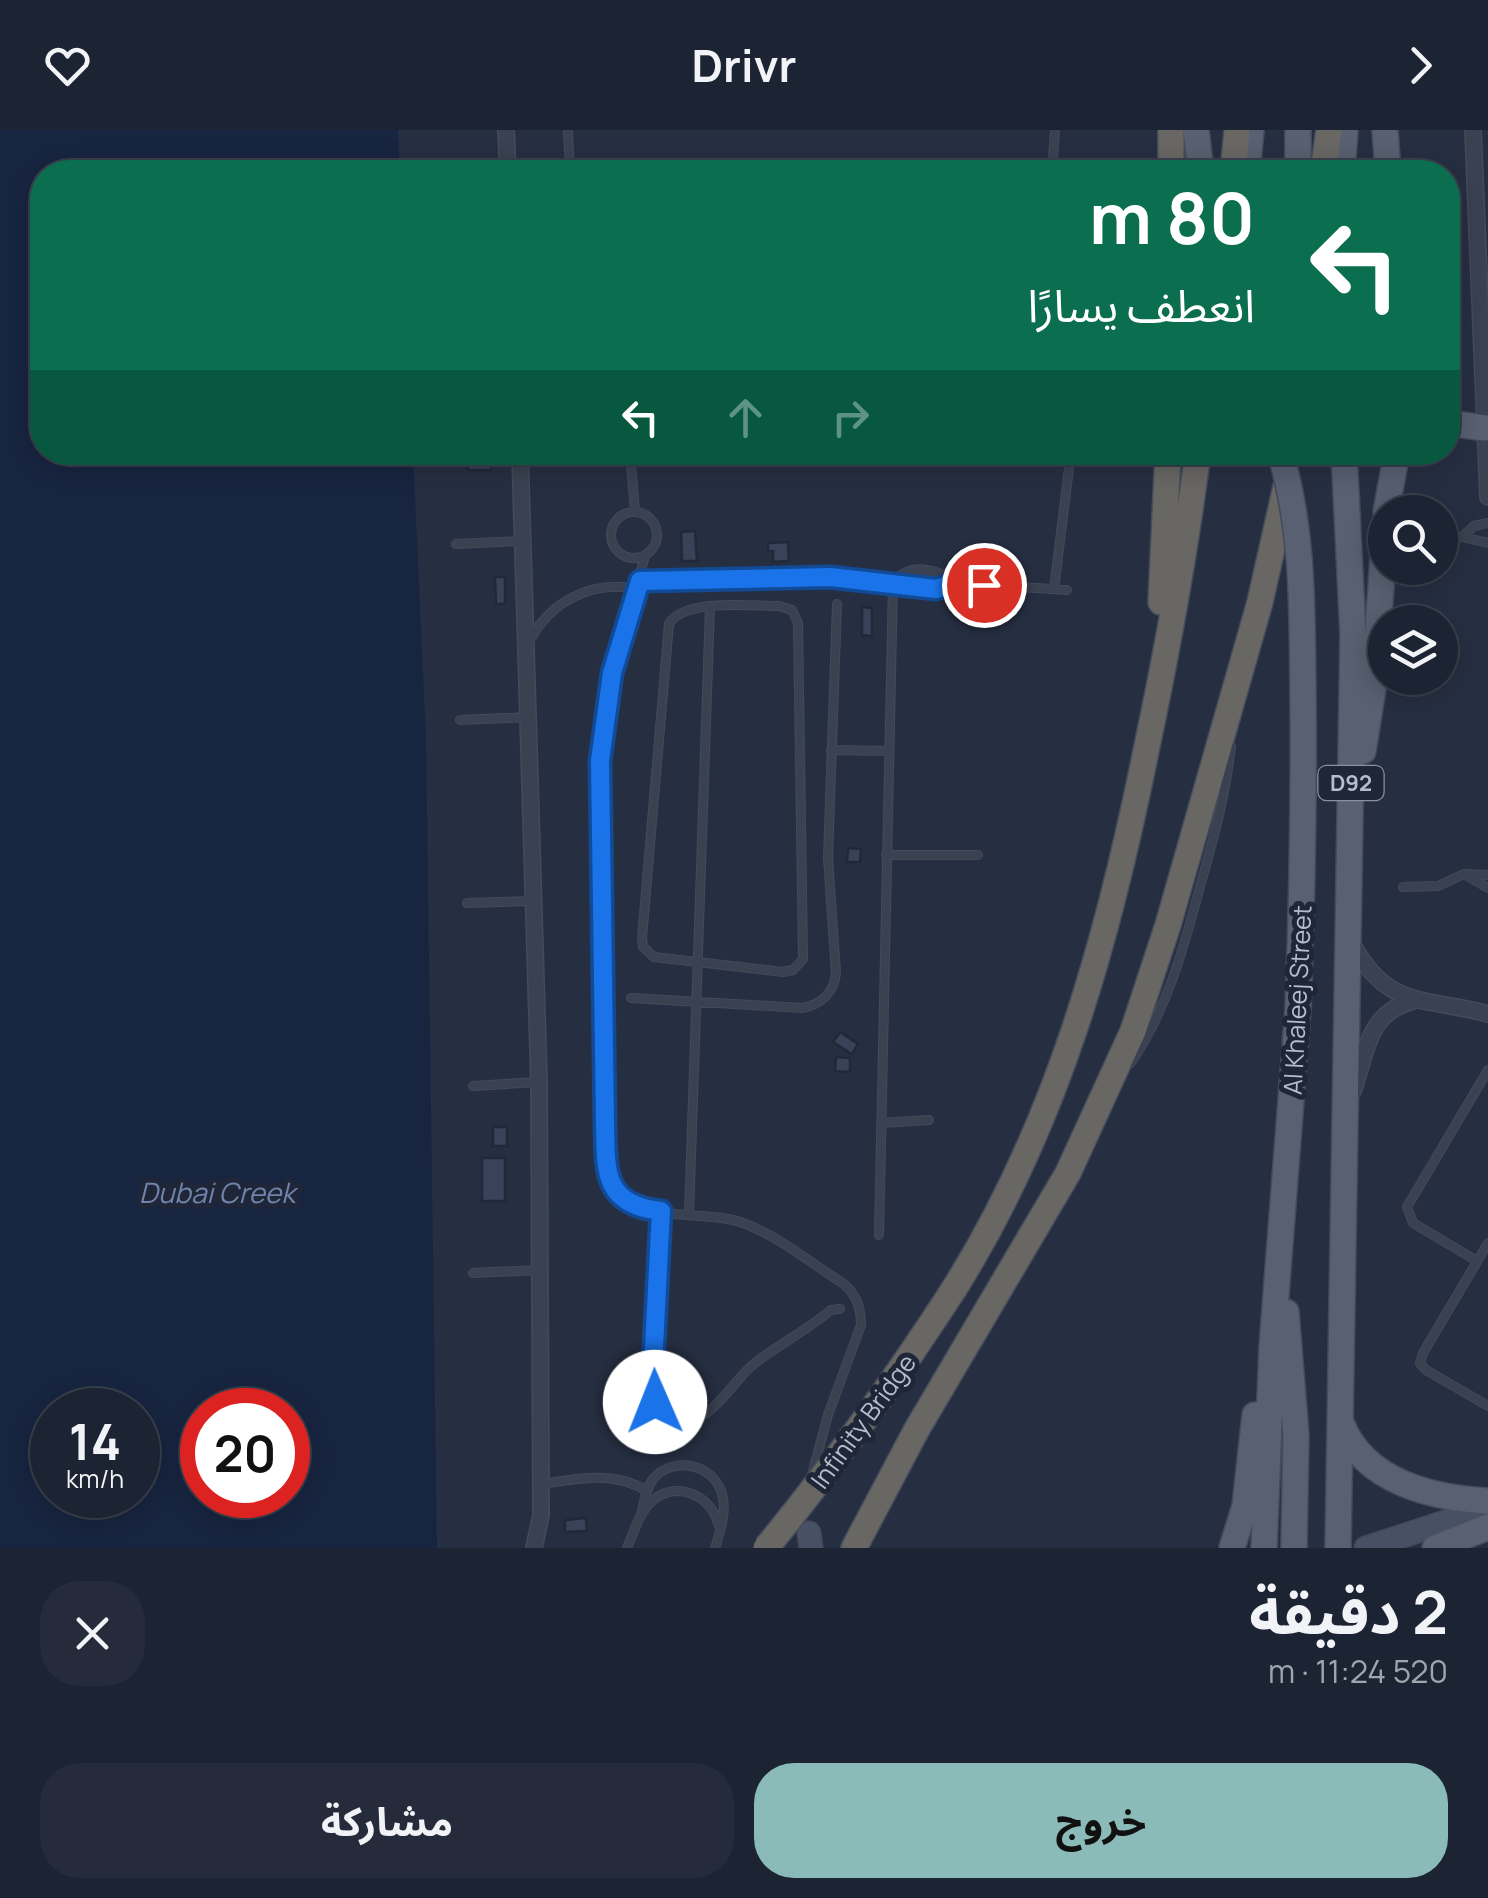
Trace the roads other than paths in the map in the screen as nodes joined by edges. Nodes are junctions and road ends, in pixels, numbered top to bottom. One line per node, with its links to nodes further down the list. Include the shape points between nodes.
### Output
1 (506, 130): 13 (street)
2 (568, 130): 14 (lane)
3 (1055, 130): 15 (lane)
4 (1171, 130): 16 (highway)
5 (1196, 130): 17 (main road)
6 (1236, 130): 18 (highway)
7 (1251, 130): 19 (main road)
8 (1298, 130): 20 (main road)
9 (1329, 130): 21 (highway)
10 (1346, 130): 22 (main road)
11 (1385, 130): 23 (main road)
12 (1473, 130): 25 (street)
13 (508, 160)
14 (569, 160)
15 (1053, 160)
16 (1171, 160)
17 (1200, 160)
18 (1234, 160)
19 (1248, 160)
20 (1298, 160)
21 (1325, 160)
22 (1343, 160)
23 (1387, 160)
24 (1460, 425): 25 (main road)
25 (1485, 428): 36 (street)
26 (520, 465): 39 (street)
27 (631, 465): 37 (lane)
28 (1069, 465): 47 (lane)
29 (1167, 465): 56 (highway)
30 (1196, 465): 56 (highway)
31 (1283, 465): 83 (main road, Al Khaleej Street / D92, bridge, via 1303,608 1304,838)
32 (1290, 465): 103 (highway, Infinity Bridge, via 1274,549 1152,979 1102,1104)
33 (1345, 465): 57 (main road, Al Khaleej Street / D92)
34 (1395, 465): 35 (main road)
35 (1389, 495)
36 (1488, 497)
37 (635, 511): 42 (lane, via 648,516 658,533); 42 (lane, via 616,520 611,540 624,556)
38 (1488, 523): 40 (lane, via 1462,537)
39 (523, 541): 41 (lane); 51 (street)
40 (1488, 543)
41 (456, 544)
42 (644, 556): 45 (lane)
43 (958, 583): 44 (lane, via 942,589); 44 (lane, via 917,569); 47 (lane)
44 (893, 584): 45 (lane, via 830,577); 55 (lane)
45 (639, 585): 51 (lane, via 571,597 545,618); 78 (lane, via 612,673 600,761 606,1160 611,1185 622,1198)
46 (1381, 585): 57 (main road, via 1373,690)
47 (1054, 589): 48 (lane)
48 (1068, 590)
49 (836, 604): 54 (lane)
50 (710, 607): 67 (lane); 67 (lane, via 683,610 668,629 642,938 654,957); 67 (lane, via 784,606 797,618 804,954 788,972)
51 (527, 646): 52 (street)
52 (529, 717): 53 (lane); 64 (street)
53 (460, 720)
54 (831, 750): 55 (lane); 70 (lane, via 834,986 803,1008)
55 (889, 751): 58 (lane)
56 (1146, 755): 102 (highway, Infinity Bridge, bridge, via 1107,923 1064,1065 1003,1203 892,1386)
57 (1350, 809): 66 (main road, Al Khaleej Street / D92)
58 (886, 855): 59 (lane); 77 (lane)
59 (978, 855)
60 (1464, 874): 61 (lane); 62 (lane, via 1438,886); 63 (lane)
61 (1488, 875)
62 (1403, 887)
63 (1488, 888)
64 (535, 901): 65 (lane); 73 (street)
65 (467, 904)
66 (1348, 933): 69 (street, via 1369,968); 75 (main road, Al Khaleej Street / D92)
67 (698, 963): 70 (lane)
68 (631, 998): 70 (lane)
69 (1413, 1001): 71 (street); 75 (street, via 1388,1012 1371,1031)
70 (696, 1002): 79 (lane)
71 (1488, 1014)
72 (1488, 1070): 82 (lane, via 1407,1207 1413,1222)
73 (539, 1082): 74 (lane); 84 (street)
74 (473, 1086)
75 (1344, 1113): 89 (main road, Al Khaleej Street)
76 (929, 1120): 77 (lane)
77 (881, 1122): 80 (lane)
78 (661, 1211): 79 (lane); 86 (lane, via 652,1386 659,1408 672,1418 702,1417 754,1363)
79 (689, 1214): 97 (lane, via 762,1231 844,1284 858,1302 860,1325 812,1474)
80 (879, 1234)
81 (1488, 1243): 82 (lane)
82 (1478, 1261): 88 (lane, via 1420,1363)
83 (1278, 1263): 87 (main road, Al Khaleej Street); 106 (main road, via 1294,1392)
84 (541, 1270): 85 (lane); 90 (street)
85 (473, 1273)
86 (840, 1310)
87 (1272, 1347): 104 (main road); 105 (main road, Al Khaleej Street)
88 (1488, 1406)
89 (1340, 1420): 92 (main road, via 1360,1456 1381,1473); 107 (main road, Al Khaleej Street)
90 (542, 1484): 91 (lane, via 610,1477); 93 (street)
91 (647, 1491): 94 (lane); 96 (lane, via 654,1478 678,1465 705,1471 722,1493)
92 (1488, 1505): 108 (main road)
93 (542, 1515): 98 (street); 99 (street)
94 (641, 1516): 96 (lane, via 663,1494 679,1490 708,1503); 100 (lane)
95 (1488, 1527): 109 (main road)
96 (719, 1534): 101 (lane)
97 (810, 1540)
98 (534, 1548)
99 (551, 1548)
100 (626, 1548)
101 (716, 1548)
102 (766, 1548)
103 (854, 1548)
104 (1232, 1548)
105 (1264, 1548)
106 (1294, 1548)
107 (1338, 1548)
108 (1366, 1548)
109 (1435, 1548)

